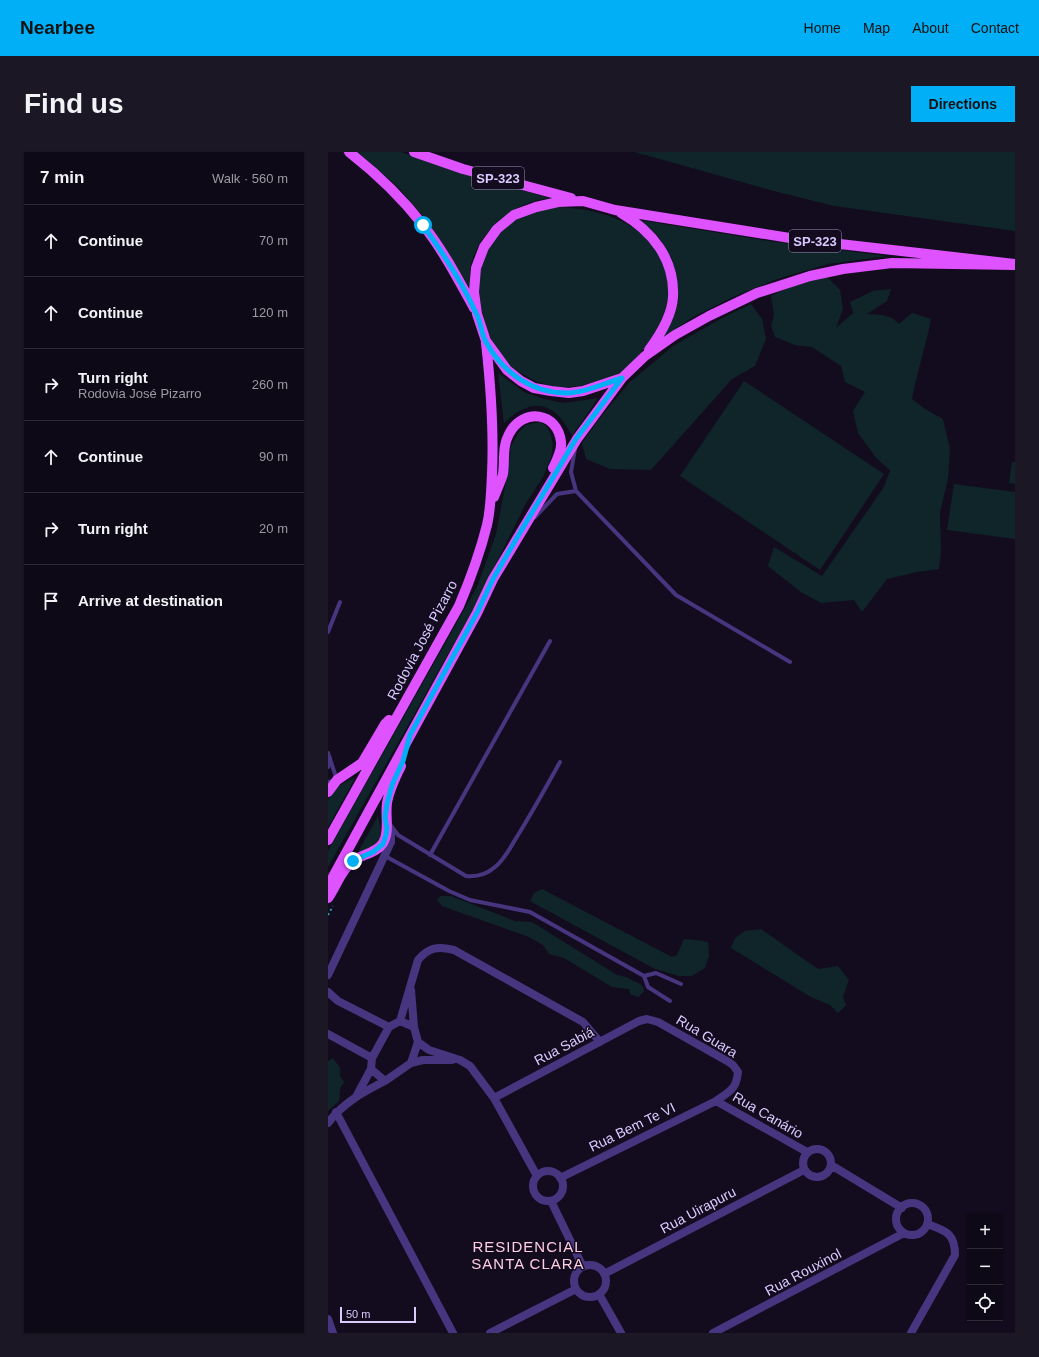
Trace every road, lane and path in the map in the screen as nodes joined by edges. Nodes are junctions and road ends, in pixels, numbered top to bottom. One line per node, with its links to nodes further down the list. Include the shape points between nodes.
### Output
1 (349, 152): 6 (main road, SP-323, via 400,198 423,225 443,253)
2 (414, 152): 3 (main road, SP-323, via 463,169)
3 (583, 201): 4 (main road, SP-323); 6 (main road, SP-323, via 558,202 536,207 514,215 496,229 484,247 476,268 474,292)
4 (615, 210): 5 (main road, SP-323, via 796,239); 8 (main road, SP-323, via 634,221 656,242 672,274 673,298 670,312)
5 (1015, 264): 8 (main road, SP-323, via 892,263 810,276 757,293 709,316)
6 (477, 314): 7 (main road, SP-323)
7 (486, 342): 9 (main road, SP-323, via 507,370 534,388 569,393); 12 (main road, Rodovia José Pizarro, via 494,440)
8 (645, 356): 9 (main road, SP-323)
9 (622, 378): 10 (main road)
10 (576, 439): 11 (lane, via 571,472); 13 (main road)
11 (576, 491): 14 (lane, via 557,494); 18 (lane, via 676,595)
12 (491, 505): 13 (main road, via 503,474 504,449 508,435 516,424 534,415 544,418 557,429 561,450 538,494); 19 (main road, Rodovia José Pizarro, via 478,555 459,606)
13 (532, 515): 14 (main road)
14 (522, 530): 20 (main road)
15 (340, 602): 16 (lane)
16 (328, 632)
17 (550, 641): 32 (lane)
18 (790, 662)
19 (400, 710): 25 (main road, via 384,724 362,763); 29 (main road, Rodovia José Pizarro)
20 (410, 735): 27 (main road, via 403,761 392,785); 34 (main road)
21 (328, 753): 22 (lane)
22 (330, 758): 24 (lane); 25 (lane)
23 (560, 762): 32 (lane, via 530,816 505,856 495,867 484,874 466,876)
24 (328, 767)
25 (332, 781): 26 (main road)
26 (328, 792)
27 (385, 817): 28 (lane); 30 (street, via 391,831); 31 (main road, via 387,829 383,844)
28 (398, 835): 30 (lane); 32 (lane)
29 (328, 840)
30 (391, 842): 31 (street); 33 (street)
31 (373, 852): 33 (street); 35 (main road, via 347,866)
32 (430, 855)
33 (385, 856): 36 (street); 37 (lane, via 470,900 530,912)
34 (328, 886)
35 (328, 898)
36 (328, 975)
37 (644, 976): 38 (lane, via 656,973); 41 (lane, via 648,987)
38 (681, 984)
39 (410, 985): 43 (street); 45 (street); 48 (street, via 418,960 423,954 442,947 454,950 582,1022)
40 (328, 992): 44 (street, via 338,1001)
41 (670, 1000)
42 (647, 1019): 48 (street, Rua Sabiá); 56 (street, Rua Guara, via 658,1022 733,1065 738,1072 733,1090)
43 (400, 1021): 44 (street); 45 (street)
44 (389, 1027): 49 (street)
45 (414, 1027): 47 (street)
46 (328, 1034): 49 (street)
47 (418, 1042): 50 (street, via 429,1050); 51 (street)
48 (600, 1042): 55 (street, Rua Sabiá)
49 (372, 1058): 52 (street)
50 (460, 1060): 51 (street, via 423,1060); 55 (street, via 470,1066)
51 (411, 1063): 53 (street)
52 (371, 1069): 53 (street); 54 (street)
53 (385, 1081): 54 (street)
54 (356, 1096): 57 (street)
55 (494, 1098): 62 (street)
56 (716, 1100): 59 (street, Rua Canário); 63 (street, Rua Bem Te VI)
57 (336, 1112): 58 (street); 74 (street)
58 (328, 1123)
59 (807, 1152): 60 (street, via 823,1150 830,1156); 61 (street, via 802,1161)
60 (831, 1164): 61 (street, via 827,1173 819,1177 810,1176); 65 (street)
61 (804, 1170): 69 (street, Rua Uirapuru)
62 (537, 1176): 63 (street, via 549,1171); 64 (street, via 532,1184 534,1194 542,1200)
63 (560, 1178): 64 (street, via 562,1192)
64 (551, 1201): 68 (street)
65 (902, 1208): 66 (street, via 911,1204 921,1206 927,1214); 67 (street, via 898,1212 897,1221)
66 (927, 1224): 67 (street, via 918,1234); 78 (street, via 944,1230 951,1236 955,1243 955,1254)
67 (904, 1233): 77 (street, Rua Rouxinol)
68 (583, 1267): 69 (street, via 597,1267); 70 (street, via 575,1279)
69 (604, 1274): 71 (street, via 605,1287)
70 (576, 1289): 71 (street, via 589,1297); 75 (street)
71 (599, 1294): 76 (street)
72 (328, 1319): 73 (street)
73 (333, 1333)
74 (453, 1333)
75 (490, 1333)
76 (621, 1333)
77 (714, 1333)
78 (911, 1333)

